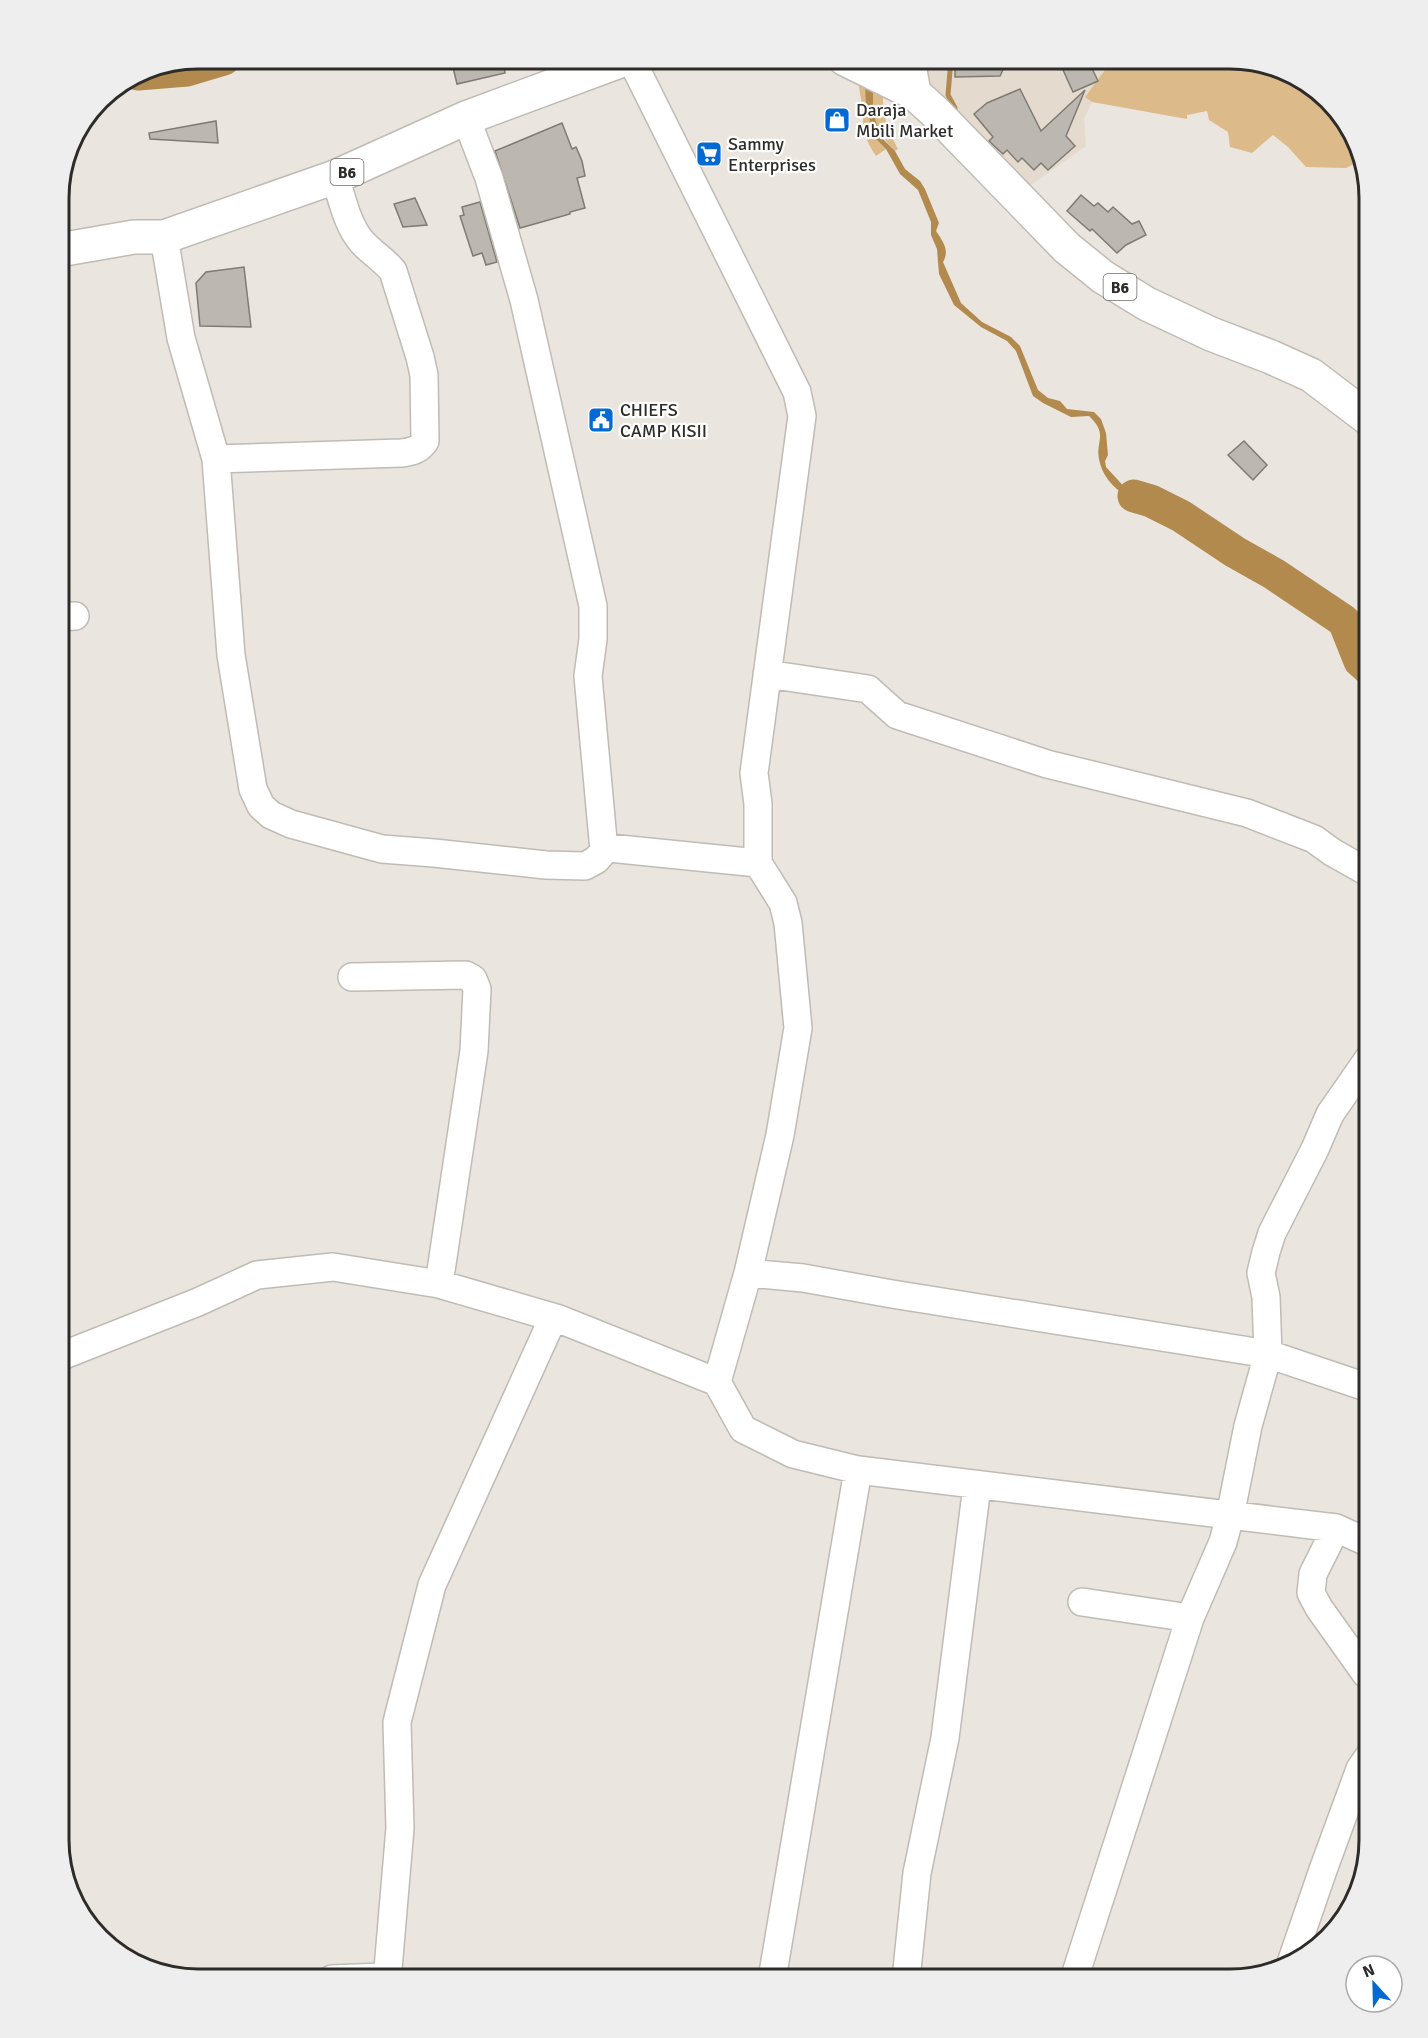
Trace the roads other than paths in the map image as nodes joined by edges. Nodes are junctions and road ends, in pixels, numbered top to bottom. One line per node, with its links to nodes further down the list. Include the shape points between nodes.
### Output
1 (604, 69): 6 (main road, B6)
2 (637, 69): 12 (street, via 799,400 802,416)
3 (865, 69): 5 (main road, B6)
4 (910, 69): 5 (main road)
5 (914, 93): 10 (main road, B6, via 1067,248 1103,277 1147,304 1311,375)
6 (471, 133): 7 (main road, B6); 13 (street, via 489,178 524,300 593,606 588,676)
7 (335, 177): 8 (main road, B6); 11 (street, via 360,241 393,270 424,375 425,441 412,452 401,453)
8 (164, 237): 9 (main road, B6, via 134,237); 11 (street, via 181,338)
9 (69, 248)
10 (1359, 411)
11 (216, 459): 13 (street, via 231,655 253,789 261,806 291,824 382,849 585,866)
12 (767, 674): 14 (street, via 754,773); 15 (street, via 868,689 897,716 1047,764 1247,813 1314,839)
13 (604, 851): 14 (street, via 609,848)
14 (758, 863): 18 (street, via 783,903 788,923 798,1028 780,1135)
15 (1359, 867)
16 (352, 976): 19 (street, via 466,975 474,980 477,989 474,1051)
17 (1359, 1073): 22 (street, via 1330,1114 1272,1233 1261,1273)
18 (748, 1273): 22 (street, via 803,1278); 23 (street)
19 (439, 1284): 20 (street); 21 (street, via 333,1267 257,1275)
20 (553, 1318): 23 (street); 35 (street, via 432,1585 397,1722 400,1828)
21 (69, 1353)
22 (1268, 1354): 24 (street); 27 (street, via 1248,1426)
23 (717, 1382): 25 (street, via 743,1429 794,1454)
24 (1359, 1384)
25 (858, 1470): 26 (street); 36 (street)
26 (977, 1486): 27 (street); 37 (street, via 945,1738 918,1873)
27 (1230, 1516): 28 (street); 31 (street)
28 (1336, 1528): 29 (street); 32 (street, via 1313,1574 1311,1593)
29 (1359, 1538)
30 (1082, 1602): 31 (street)
31 (1190, 1618): 38 (street)
32 (1359, 1664)
33 (1359, 1772): 34 (street)
34 (1295, 1951)
35 (388, 1969)
36 (774, 1969)
37 (907, 1969)
38 (1077, 1969)

